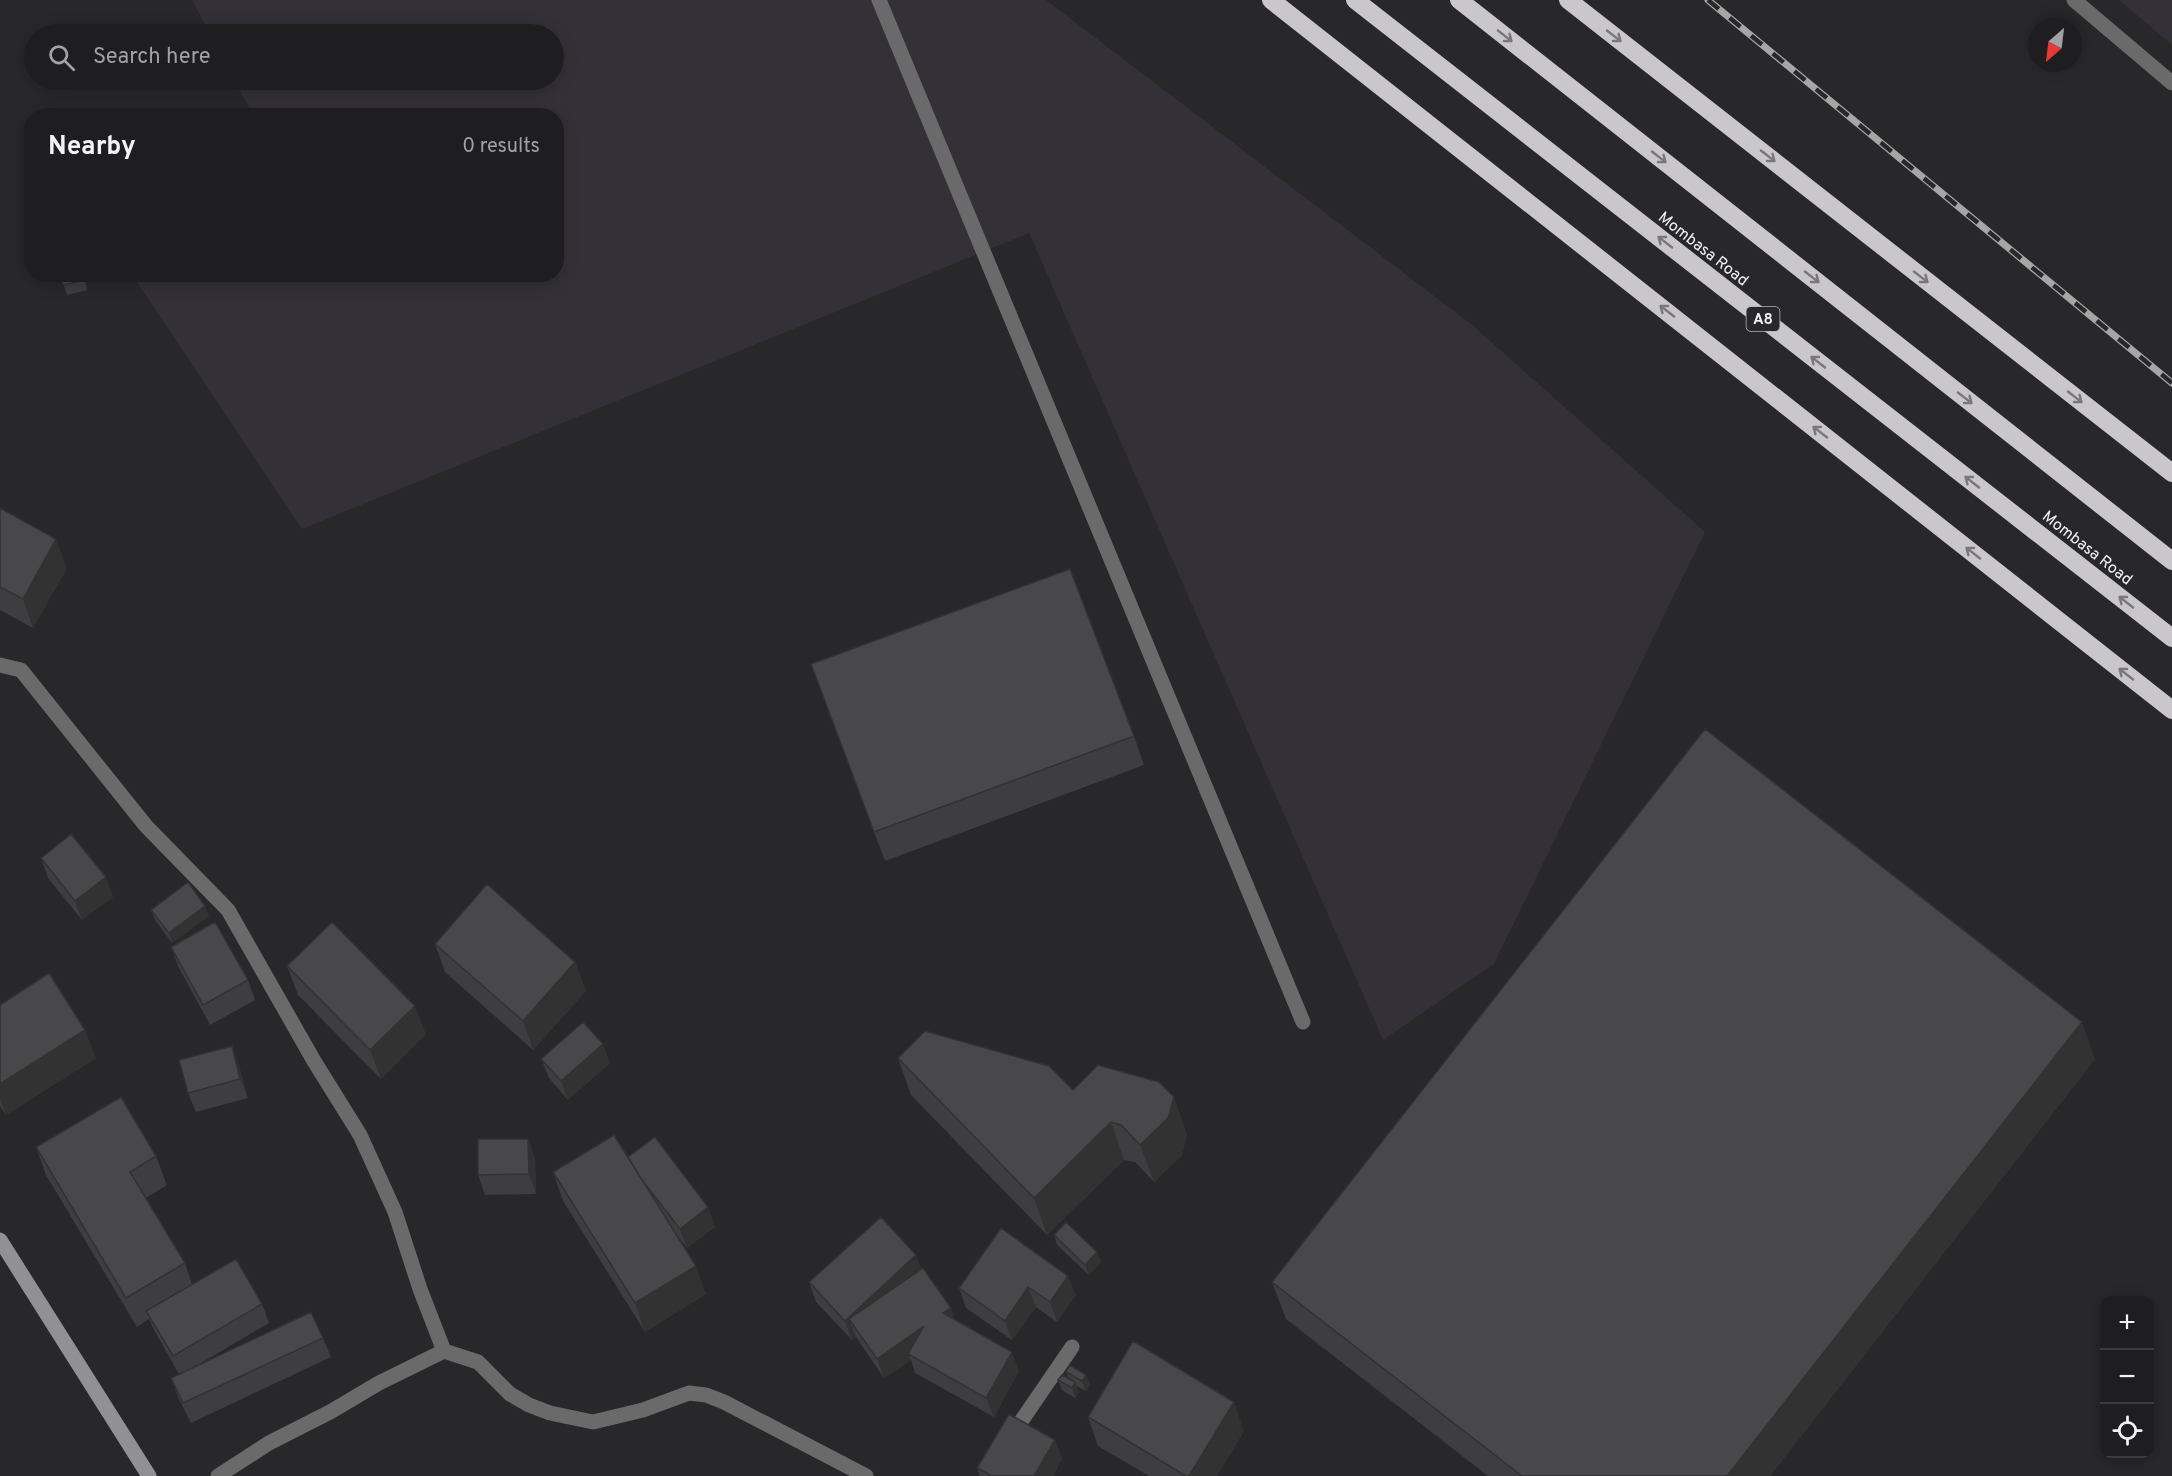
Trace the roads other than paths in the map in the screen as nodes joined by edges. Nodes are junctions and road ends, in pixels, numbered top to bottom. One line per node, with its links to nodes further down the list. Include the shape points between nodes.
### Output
1 (879, 0): 13 (street)
2 (1271, 0): 12 (highway, one-way to 2)
3 (1355, 0): 10 (highway, Mombasa Road / A8, one-way to 3)
4 (1459, 0): 9 (highway, one-way to 9)
5 (1568, 0): 8 (highway, one-way to 8)
6 (2074, 0): 7 (street)
7 (2172, 83)
8 (2172, 473)
9 (2172, 561)
10 (2172, 638)
11 (0, 665): 16 (street, via 21,670 146,826 228,910 360,1135 395,1212)
12 (2172, 710)
13 (1303, 1022)
14 (0, 1240): 18 (street)
15 (1072, 1347): 17 (street)
16 (444, 1351): 19 (street, via 269,1443); 20 (street, via 478,1362 510,1394 529,1405 593,1422 689,1393 706,1395)
17 (1002, 1448)
18 (149, 1476)
19 (218, 1476)
20 (866, 1476)

